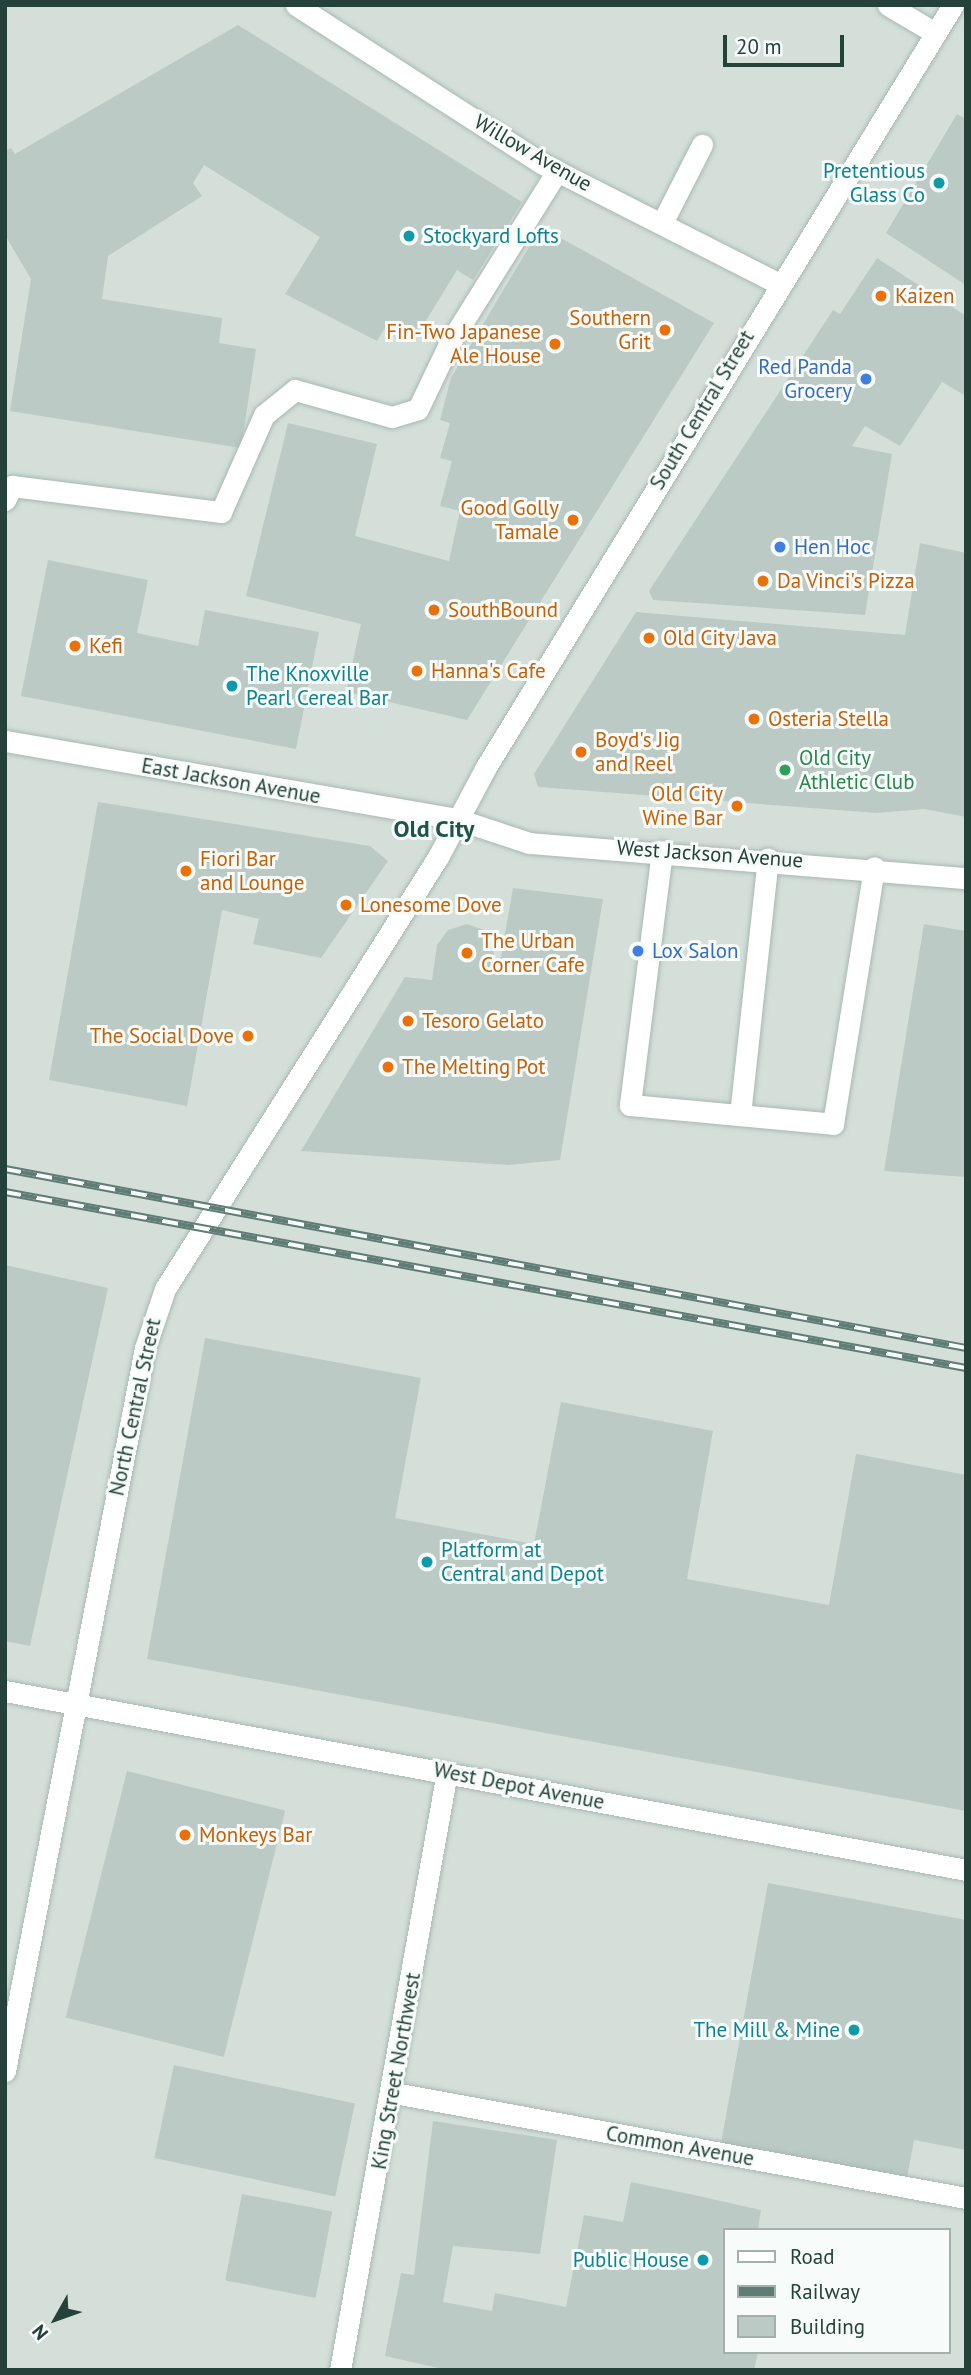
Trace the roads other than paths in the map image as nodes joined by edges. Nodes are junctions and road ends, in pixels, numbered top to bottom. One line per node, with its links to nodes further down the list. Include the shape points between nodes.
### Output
1 (296, 5): 6 (street, Willow Avenue)
2 (888, 5): 4 (street)
3 (953, 5): 4 (street, South Central Street)
4 (935, 33): 8 (street, South Central Street)
5 (702, 145): 7 (street)
6 (557, 171): 7 (street, Willow Avenue); 9 (street, via 449,344 418,409 392,417 295,390 264,415 221,512 12,486)
7 (662, 223): 8 (street, Willow Avenue)
8 (780, 284): 11 (street, South Central Street)
9 (5, 500)
10 (5, 741): 11 (street, East Jackson Avenue)
11 (457, 819): 12 (street, West Jackson Avenue, via 529,843); 18 (street, North Central Street, via 161,1298 145,1348)
12 (662, 850): 13 (street, West Jackson Avenue); 16 (street, via 630,1105)
13 (768, 859): 14 (street, West Jackson Avenue); 16 (street)
14 (874, 867): 15 (street, West Jackson Avenue); 16 (street, via 833,1124)
15 (966, 878)
16 (740, 1115)
17 (5, 1691): 18 (street, West Depot Avenue)
18 (73, 1703): 19 (street, West Depot Avenue); 21 (street, North Central Street)
19 (447, 1772): 20 (street, West Depot Avenue); 22 (street, King Street Northwest)
20 (966, 1870)
21 (5, 2071)
22 (394, 2094): 23 (street, Common Avenue); 24 (street, King Street Northwest)
23 (966, 2198)
24 (341, 2370)

